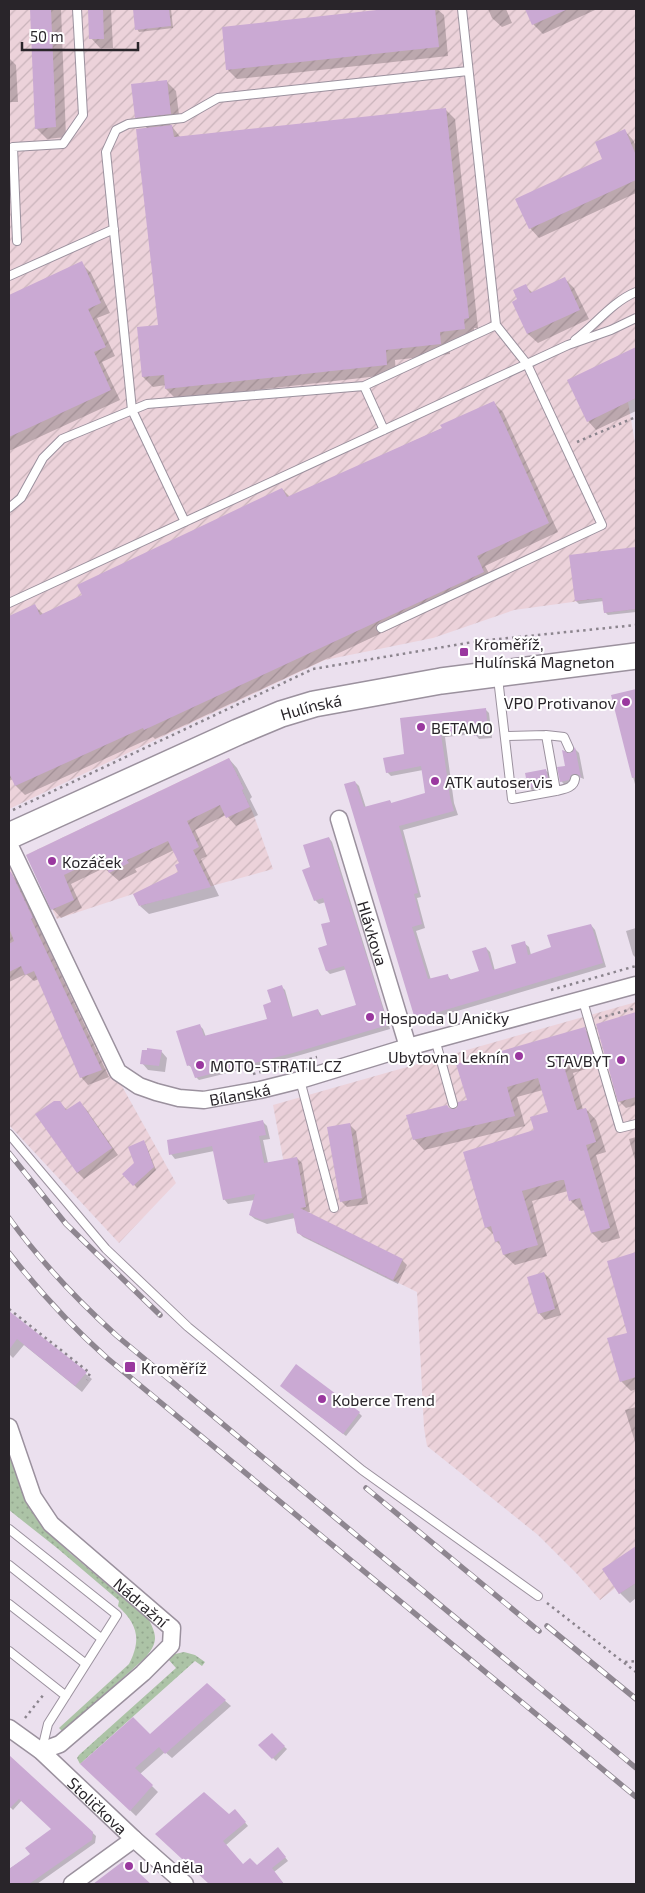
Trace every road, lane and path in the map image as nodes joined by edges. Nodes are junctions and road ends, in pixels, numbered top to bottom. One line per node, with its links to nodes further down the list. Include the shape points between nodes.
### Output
1 (77, 9): 5 (lane, via 83,115 62,144 12,148)
2 (462, 9): 3 (lane)
3 (468, 71): 4 (lane, via 218,98 183,118 128,124 116,130 106,152); 9 (lane)
4 (114, 229): 6 (lane); 13 (lane)
5 (17, 241)
6 (9, 276)
7 (636, 292): 10 (lane, via 607,310 591,328)
8 (636, 318): 10 (lane)
9 (496, 325): 11 (lane); 12 (lane)
10 (568, 345): 11 (lane)
11 (527, 364): 15 (lane); 21 (lane, via 602,525)
12 (364, 386): 13 (lane, via 147,404); 15 (lane)
13 (132, 410): 17 (lane, via 62,439 43,458 21,498); 18 (lane)
14 (636, 418): 16 (path, via 577,443)
15 (384, 430): 18 (lane)
16 (573, 434)
17 (9, 508)
18 (186, 522): 19 (lane)
19 (9, 603)
20 (636, 625): 22 (path)
21 (381, 628)
22 (546, 635)
23 (636, 656): 24 (main road, Hulínská)
24 (497, 674): 26 (lane); 31 (main road, Hulínská, via 351,696 281,714)
25 (546, 735): 26 (lane); 27 (lane, via 564,737); 29 (lane)
26 (505, 736): 29 (lane, via 512,799)
27 (569, 748)
28 (575, 779): 29 (lane, via 570,787)
29 (556, 791)
30 (339, 819): 37 (street, Hlávkova)
31 (9, 836)
32 (9, 844): 38 (street, Bílanská, via 118,1072 139,1086 156,1092 204,1100)
33 (636, 985): 34 (street, Bílanská)
34 (587, 1000): 35 (path, via 597,1019); 36 (street, Bílanská); 40 (lane, via 620,1128)
35 (636, 1008)
36 (435, 1039): 37 (street, Bílanská); 39 (lane)
37 (408, 1046): 38 (street, Bílanská)
38 (300, 1080): 42 (lane)
39 (452, 1104)
40 (636, 1124)
41 (9, 1134): 48 (lane, via 106,1249 188,1327 362,1470)
42 (334, 1208)
43 (9, 1309): 44 (path, via 90,1373)
44 (87, 1380)
45 (9, 1427): 60 (street, Nádražní, via 33,1497 51,1524 172,1628 171,1645 143,1673 60,1744)
46 (9, 1529): 50 (lane, via 117,1614)
47 (9, 1565): 50 (lane)
48 (538, 1596): 53 (path)
49 (9, 1604): 54 (lane)
50 (102, 1639): 54 (lane)
51 (9, 1651): 57 (lane)
52 (636, 1661): 53 (path)
53 (624, 1662): 55 (path)
54 (86, 1664): 57 (lane)
55 (636, 1672)
56 (45, 1693): 58 (path)
57 (66, 1696): 60 (lane, via 48,1724)
58 (25, 1718)
59 (9, 1728): 60 (street, Stoličkova)
60 (42, 1751): 61 (street, Stoličkova)
61 (134, 1839): 62 (street); 63 (street, Stoličkova)
62 (72, 1884)
63 (185, 1884)

